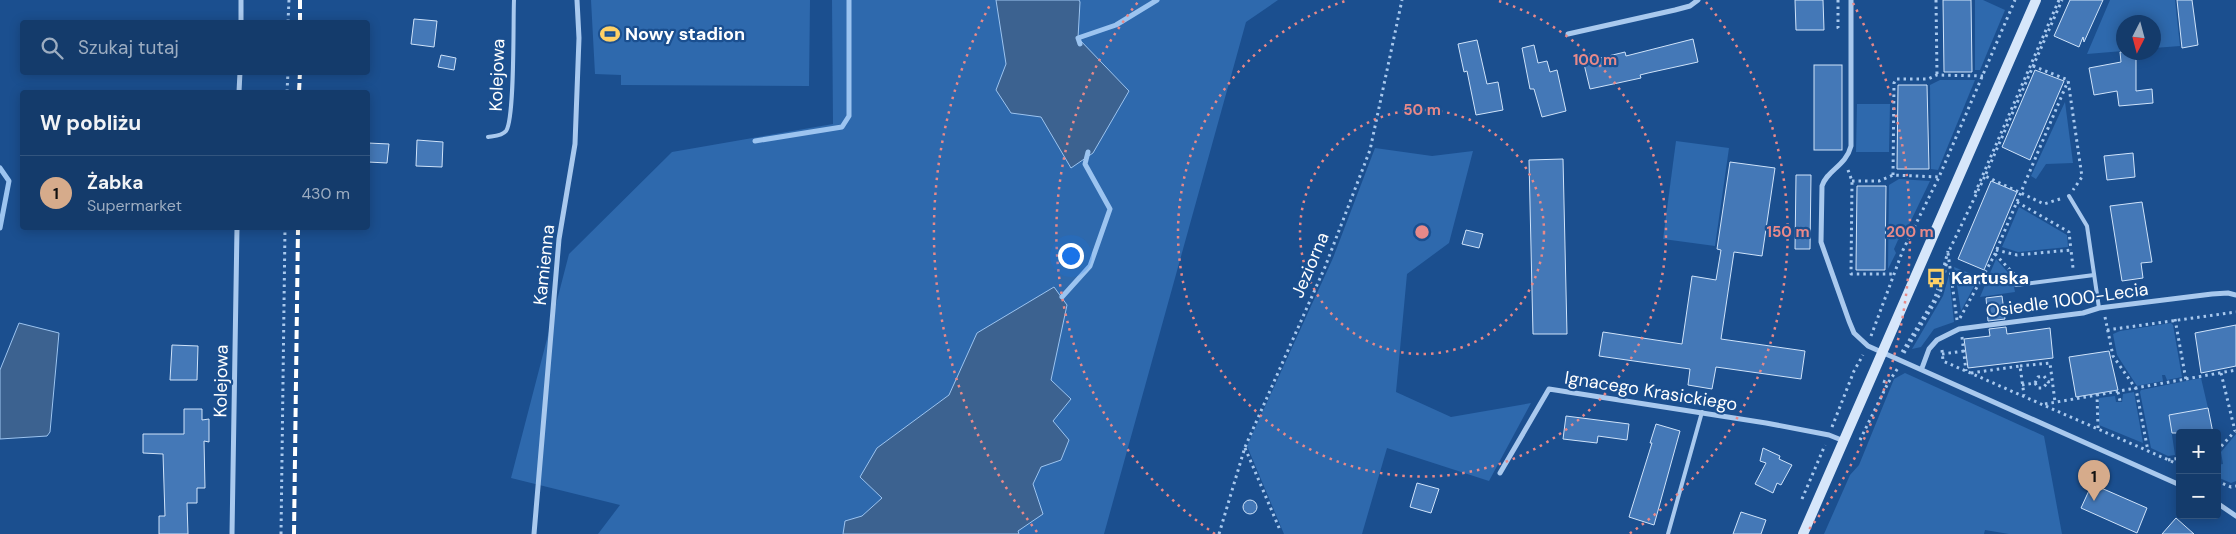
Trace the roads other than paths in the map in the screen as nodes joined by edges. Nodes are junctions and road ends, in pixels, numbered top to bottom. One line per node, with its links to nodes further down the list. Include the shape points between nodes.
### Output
1 (241, 0): 7 (street)
2 (514, 0): 11 (lane, Kolejowa, via 509,121 506,131)
3 (577, 0): 27 (street, Kamienna, via 579,38 575,144 559,239)
4 (1698, 0): 8 (street, via 1675,10)
5 (1851, 0): 18 (street, via 1851,146 1845,161 1823,180 1821,242 1854,333 1868,346)
6 (2036, 0): 18 (main road)
7 (241, 20)
8 (1568, 34)
9 (240, 75): 10 (street)
10 (240, 90)
11 (488, 137)
12 (2069, 196): 14 (lane, via 2087,226)
13 (237, 230): 26 (street, Kolejowa)
14 (2094, 275): 15 (lane); 17 (lane)
15 (2016, 285)
16 (2236, 295): 17 (street, Osiedle 1000-Lecia, via 2212,294)
17 (2099, 308): 19 (street, Osiedle 1000-Lecia, via 2083,313 1959,329 1936,340)
18 (1883, 352): 19 (street); 21 (main road)
19 (1922, 368): 23 (street)
20 (1702, 412): 21 (street, Ignacego Krasickiego, via 1829,435); 22 (street, Ignacego Krasickiego, via 1549,389); 28 (lane)
21 (1844, 441): 29 (main road)
22 (1500, 473)
23 (2176, 483)
24 (2221, 506): 25 (street)
25 (2236, 516)
26 (232, 534)
27 (534, 534)
28 (1668, 534)
29 (1803, 534)

